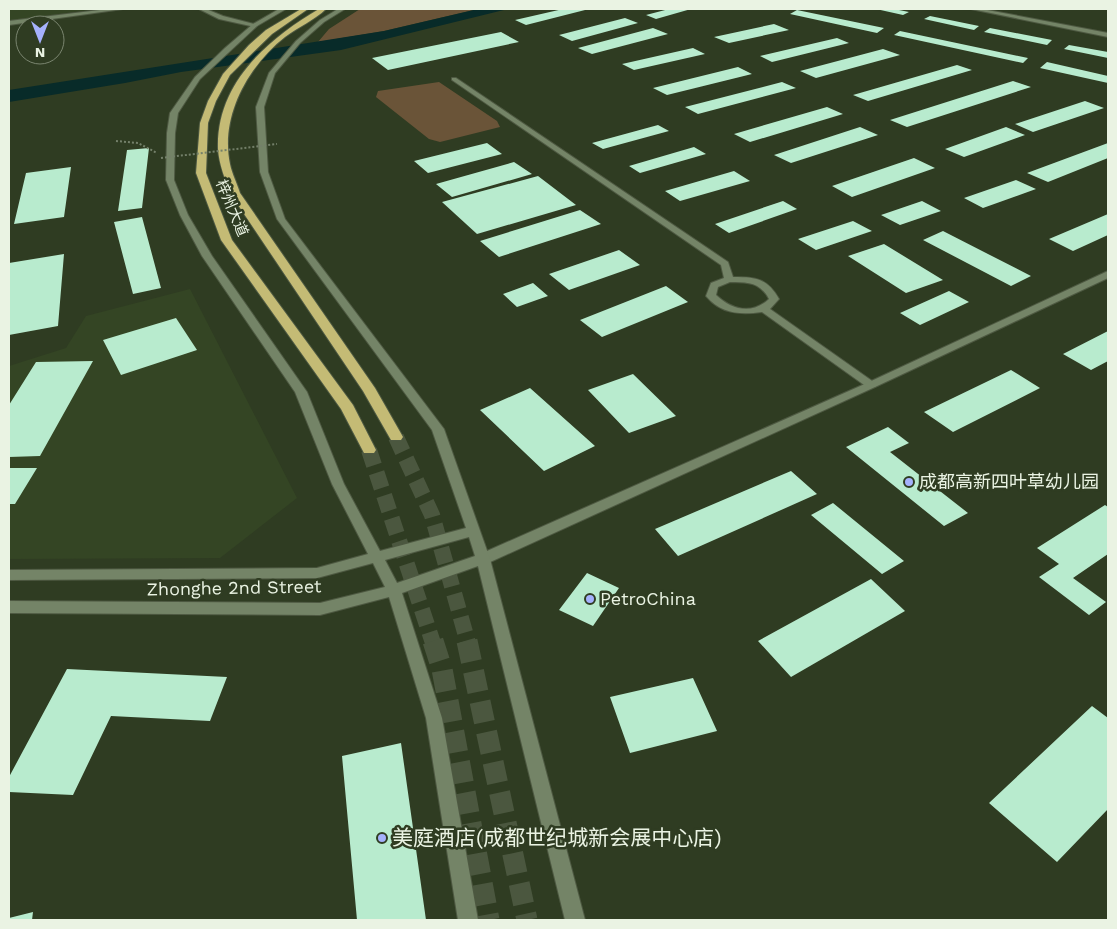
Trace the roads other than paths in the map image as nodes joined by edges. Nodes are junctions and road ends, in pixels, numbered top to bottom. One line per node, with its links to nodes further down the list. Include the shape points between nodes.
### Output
1 (120, 9): 9 (main road)
2 (202, 9): 10 (main road, via 217,18)
3 (283, 9): 10 (main road)
4 (305, 9): 19 (highway, 梓州大道, via 252,47 227,74 204,123 201,173 227,240 348,408)
5 (323, 9): 18 (highway, 梓州大道, via 270,46 246,75 233,100 224,135 225,163 235,192 370,391)
6 (342, 9): 20 (main road, via 298,42 272,73 260,107 264,172 281,219 438,429)
7 (974, 9): 12 (main road)
8 (1001, 9): 11 (main road)
9 (9, 23)
10 (256, 25): 21 (main road, via 198,78 174,113 170,180 184,215 207,256 300,392 338,484)
11 (1108, 29)
12 (1108, 35)
13 (454, 80): 15 (lane, via 726,264)
14 (1108, 274): 17 (main road, Zhonghe 2nd Street)
15 (730, 279): 16 (lane, via 751,280 768,288 774,299); 16 (lane, via 714,285 711,296 723,307 744,312)
16 (764, 309): 17 (lane)
17 (871, 385): 22 (main road, Zhonghe 2nd Street)
18 (396, 437)
19 (369, 450)
20 (473, 531): 21 (main road, Zhonghe 2nd Street); 22 (main road)
21 (378, 557): 23 (main road, Zhonghe 2nd Street, via 317,574); 24 (main road)
22 (483, 559): 24 (main road, Zhonghe 2nd Street); 27 (main road)
23 (9, 575)
24 (394, 590): 25 (main road, Zhonghe 2nd Street, via 320,609); 26 (main road, via 434,718)
25 (9, 607)
26 (468, 920)
27 (575, 920)

